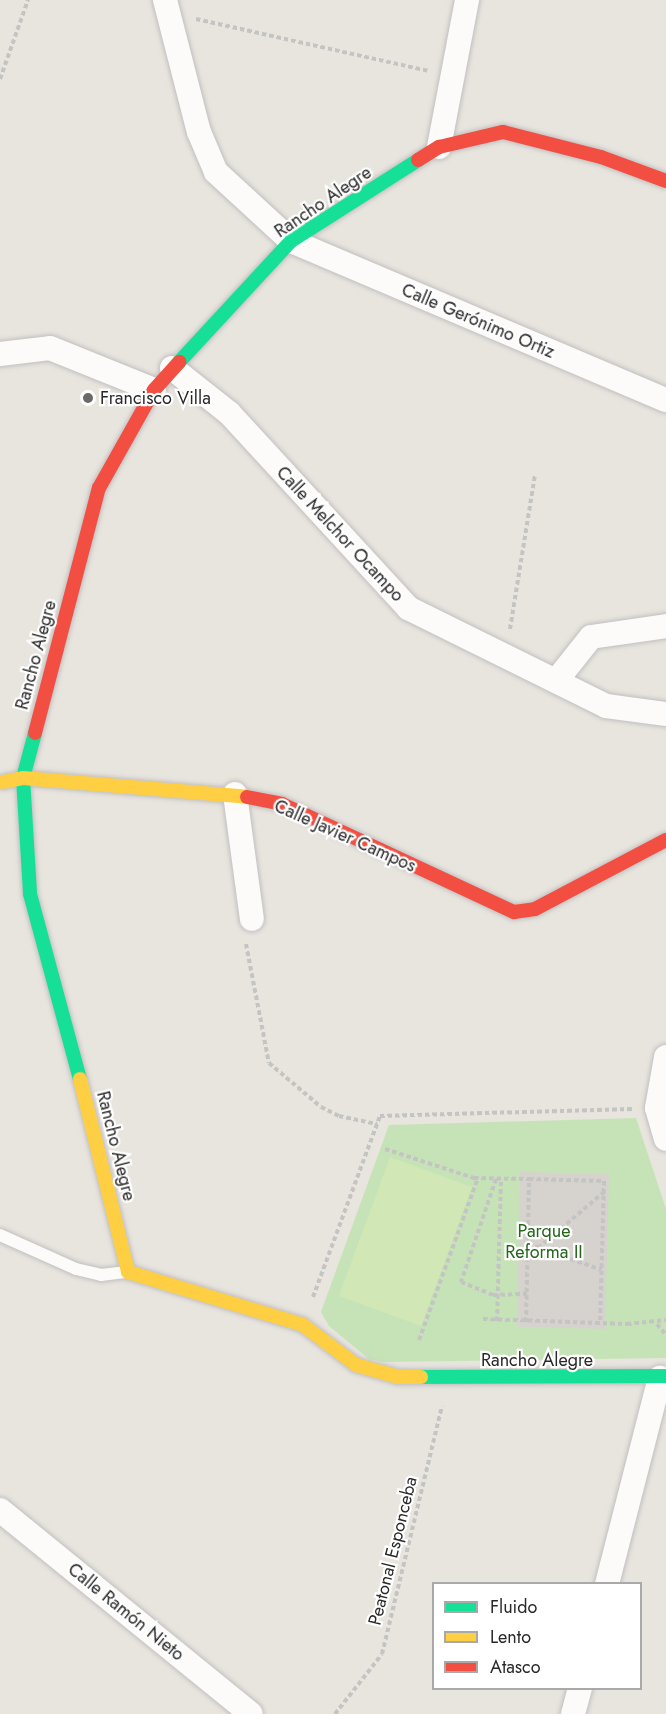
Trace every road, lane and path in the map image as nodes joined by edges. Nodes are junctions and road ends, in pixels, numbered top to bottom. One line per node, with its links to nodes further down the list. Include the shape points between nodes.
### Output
1 (28, 0): 5 (path)
2 (467, 0): 4 (street)
3 (167, 7): 4 (path); 8 (street, Calle Gerónimo Ortiz, via 199,132 216,172)
4 (453, 76): 6 (street)
5 (0, 79)
6 (440, 147): 7 (street, Rancho Alegre, via 503,132 601,157); 8 (street, Rancho Alegre)
7 (666, 181)
8 (291, 241): 10 (street, Rancho Alegre); 12 (street, Calle Gerónimo Ortiz)
9 (0, 354): 11 (street, via 50,348)
10 (172, 368): 11 (street, Rancho Alegre); 15 (street, Calle Melchor Ocampo, via 229,413 408,608)
11 (154, 390): 18 (street, Rancho Alegre, via 99,488)
12 (666, 400)
13 (535, 474): 15 (path)
14 (666, 626): 16 (street, via 591,637)
15 (506, 657): 16 (street, Calle Melchor Ocampo)
16 (556, 681): 17 (street, Calle Melchor Ocampo, via 606,706)
17 (666, 714)
18 (23, 778): 19 (street, Calle Javier Campos); 20 (street, Calle Javier Campos); 36 (street, Rancho Alegre, via 30,894 105,1168)
19 (0, 782)
20 (235, 794): 21 (street, Calle Javier Campos, via 282,804 514,912 536,909); 22 (street)
21 (666, 840)
22 (252, 919): 25 (path, via 242,921 269,1063 321,1107 339,1116)
23 (666, 1057): 24 (street)
24 (657, 1108): 25 (path, via 380,1116); 26 (street)
25 (377, 1124): 45 (path)
26 (666, 1139)
27 (385, 1149): 28 (path)
28 (478, 1178): 29 (path); 47 (path)
29 (498, 1179): 30 (path); 37 (path); 37 (path, via 460,1282)
30 (529, 1179): 31 (path, via 604,1181); 33 (path)
31 (604, 1191): 34 (path); 35 (path)
32 (0, 1235): 36 (lane, via 76,1269 101,1275)
33 (528, 1244): 34 (path); 38 (path)
34 (538, 1248): 35 (path)
35 (602, 1270): 43 (path)
36 (128, 1272): 45 (street, Rancho Alegre)
37 (498, 1294): 38 (path); 41 (path)
38 (527, 1294): 42 (path)
39 (483, 1319): 41 (path)
40 (666, 1320): 44 (path)
41 (497, 1321): 42 (path)
42 (526, 1322): 43 (path)
43 (600, 1323): 44 (path)
44 (657, 1324): 46 (path)
45 (303, 1325): 49 (street, Rancho Alegre, via 356,1365 398,1377)
46 (666, 1335)
47 (419, 1340)
48 (663, 1377): 49 (street, Rancho Alegre); 51 (street)
49 (445, 1379): 54 (path, Peatonal Esponceba, via 445,1395 382,1654)
50 (0, 1510): 53 (street, Calle Ramón Nieto)
51 (608, 1582)
52 (580, 1690): 55 (street)
53 (251, 1714)
54 (334, 1714)
55 (573, 1714)

